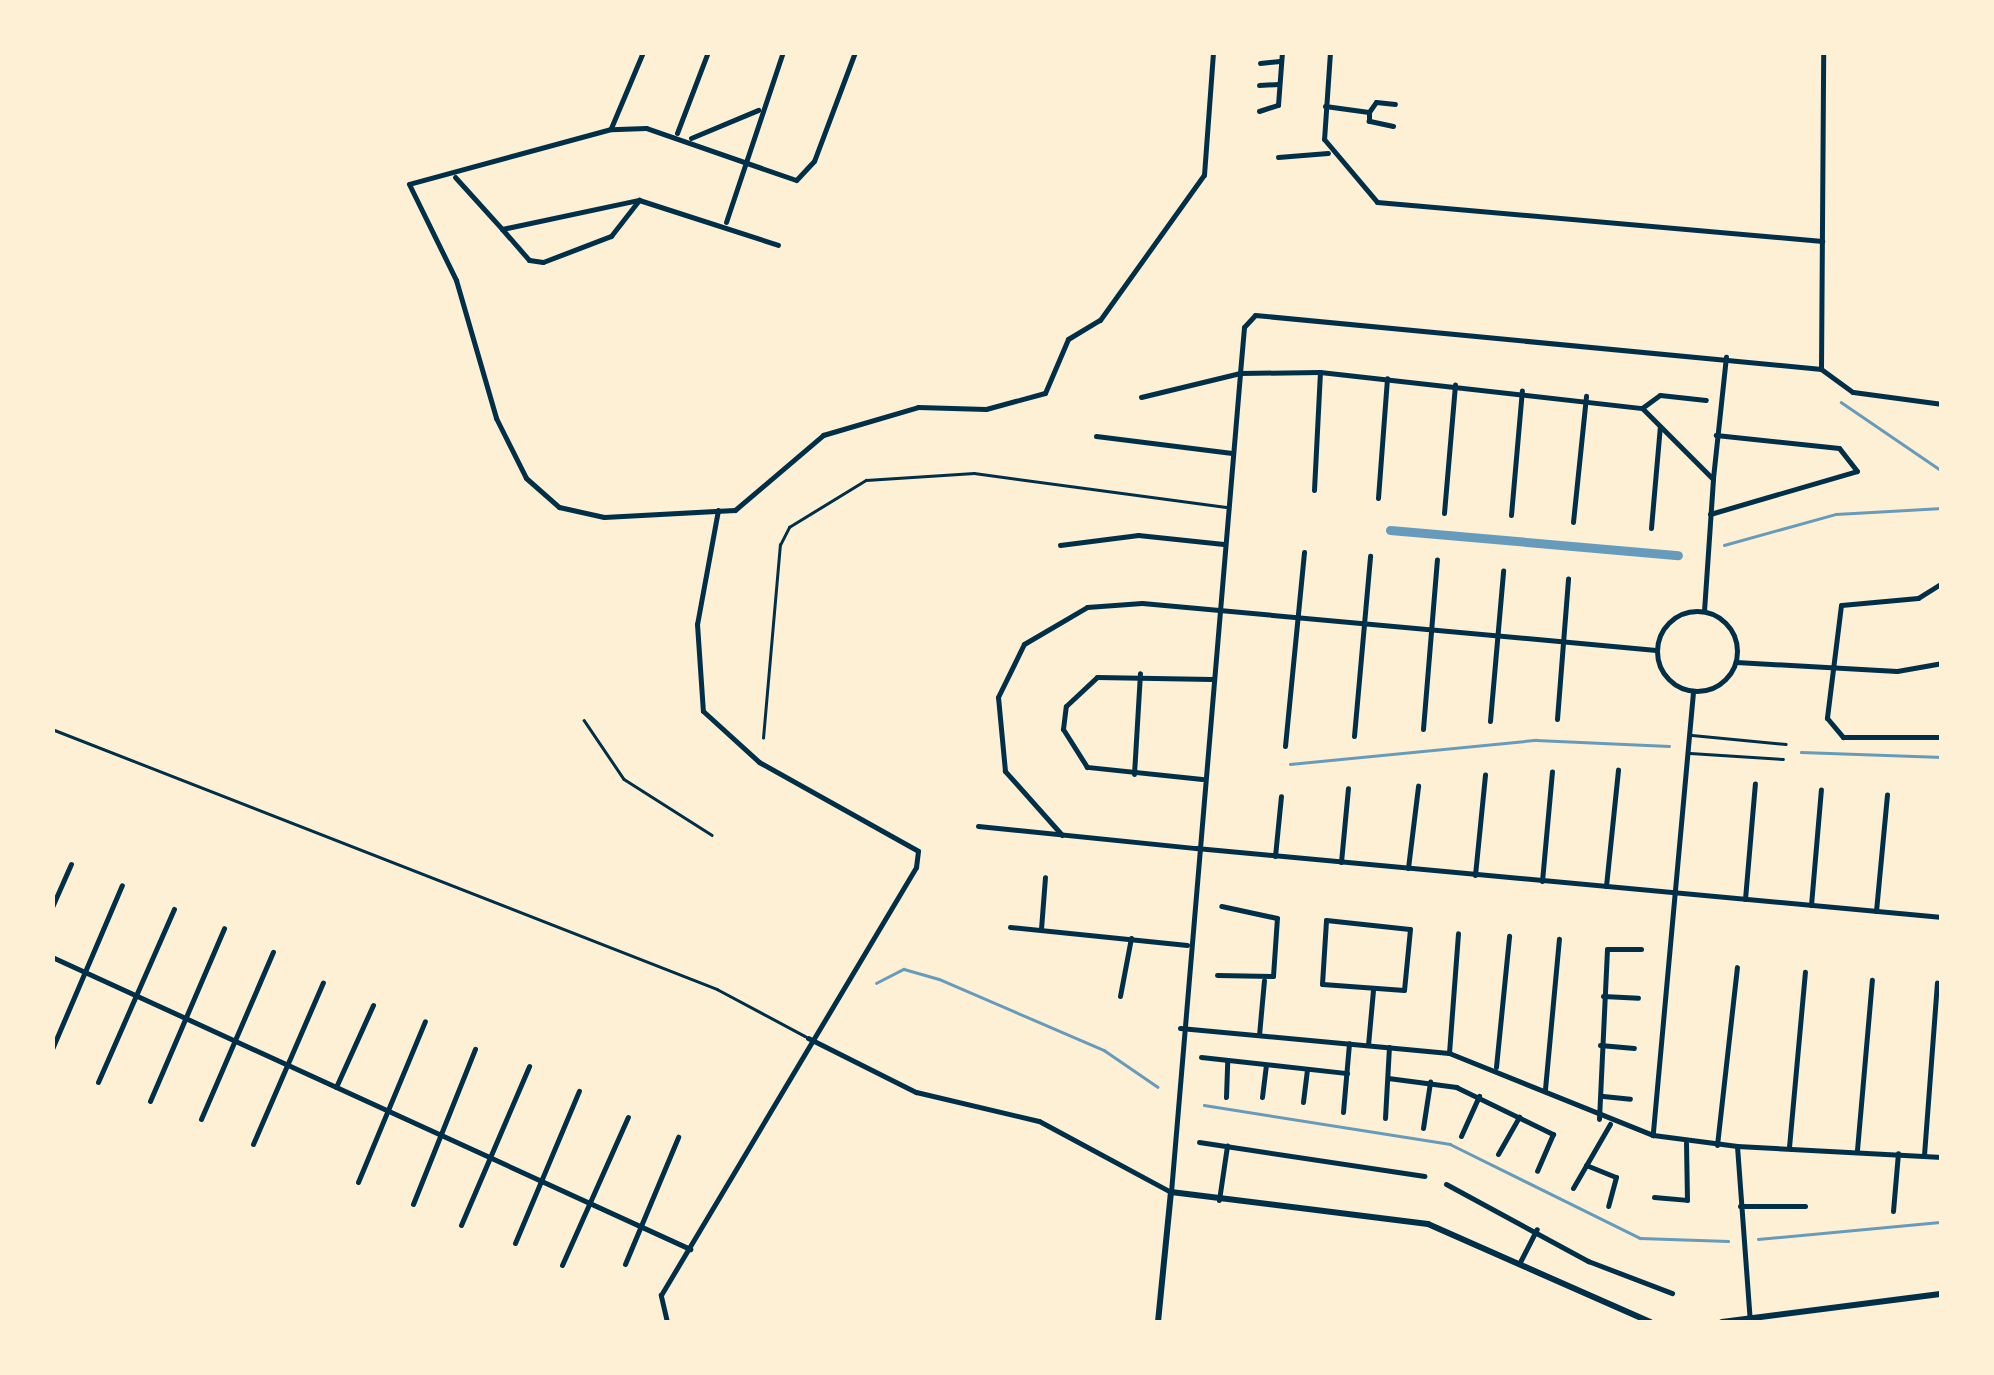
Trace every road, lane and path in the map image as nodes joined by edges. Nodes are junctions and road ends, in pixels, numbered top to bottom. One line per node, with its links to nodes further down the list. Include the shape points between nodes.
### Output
1 (643, 52): 18 (street)
2 (708, 52): 19 (street)
3 (783, 52): 12 (street)
4 (855, 52): 23 (street, via 814,160 796,180)
5 (1214, 52): 50 (street, via 1204,175 1100,320 1068,340 1045,393 986,409 918,408 823,435 746,504)
6 (1330, 52): 14 (street)
7 (1824, 52): 28 (street)
8 (1281, 56): 9 (street); 10 (street)
9 (1260, 63)
10 (1279, 84): 11 (street); 15 (street, via 1274,112)
11 (1260, 85)
12 (763, 104): 20 (street); 23 (street)
13 (1395, 104): 16 (street, via 1376,102)
14 (1325, 106): 16 (street); 21 (street)
15 (1258, 111)
16 (1369, 112): 17 (street, via 1369,121)
17 (1393, 126)
18 (611, 129): 19 (street); 24 (street)
19 (677, 133): 20 (street)
20 (691, 138): 23 (street)
21 (1328, 152): 22 (street); 28 (street, via 1377,202)
22 (1278, 157)
23 (743, 158): 26 (street)
24 (454, 176): 27 (street); 50 (street, via 409,184 456,280 496,418 526,478 574,515)
25 (639, 200): 26 (street); 27 (street); 27 (street, via 611,236 543,262 529,260)
26 (726, 222): 29 (street)
27 (502, 229)
28 (1822, 241): 31 (street)
29 (778, 245)
30 (1726, 357): 31 (street); 32 (street, via 1250,317); 43 (street)
31 (1820, 369): 40 (street, via 1853,392)
32 (1240, 372): 33 (street); 37 (street); 45 (street)
33 (1320, 372): 34 (street); 47 (street)
34 (1388, 378): 35 (street); 48 (street)
35 (1455, 384): 36 (street); 51 (street)
36 (1522, 390): 38 (street); 53 (street)
37 (1141, 396)
38 (1586, 396): 41 (street); 54 (street)
39 (1706, 400): 41 (street, via 1660,395)
40 (1942, 404)
41 (1642, 408): 42 (street)
42 (1660, 425): 46 (street); 55 (street)
43 (1716, 435): 46 (street); 52 (street, via 1838,448 1857,471)
44 (1096, 436): 45 (street)
45 (1232, 454): 49 (street)
46 (1712, 480): 52 (street)
47 (1314, 490)
48 (1378, 498)
49 (1228, 507): 56 (street); 86 (lane, via 974,473 866,480 789,527 780,545)
50 (718, 510): 152 (street, via 698,624 703,711 759,762 918,852 916,868)
51 (1444, 513)
52 (1710, 514): 65 (street)
53 (1511, 515)
54 (1574, 522)
55 (1651, 528)
56 (1224, 544): 57 (street, via 1128,535); 64 (street)
57 (1060, 545)
58 (1304, 552): 66 (street)
59 (1370, 556): 67 (street)
60 (1436, 560): 68 (street)
61 (1503, 571): 69 (street)
62 (1568, 578): 70 (street)
63 (1942, 583): 74 (street, via 1918,598 1841,605)
64 (1218, 610): 66 (street); 76 (street); 104 (street, via 1087,607 1024,644 998,697 999,754 1024,798)
65 (1704, 611): 71 (street, via 1671,620); 72 (street, via 1731,630)
66 (1298, 618): 67 (street); 88 (street)
67 (1364, 623): 68 (street); 84 (street)
68 (1431, 630): 69 (street); 82 (street)
69 (1498, 636): 70 (street); 80 (street)
70 (1563, 641): 71 (street); 78 (street)
71 (1656, 650): 77 (street, via 1666,678)
72 (1736, 662): 74 (street); 77 (street, via 1715,687)
73 (1942, 663): 74 (street)
74 (1832, 667): 85 (street, via 1834,733)
75 (1140, 672): 76 (street); 93 (street); 93 (street, via 1079,688 1063,728 1087,766)
76 (1212, 678): 95 (street)
77 (1694, 692): 83 (street)
78 (1557, 719)
79 (584, 720): 103 (lane, via 624,779)
80 (1490, 721)
81 (52, 729): 152 (lane, via 717,988)
82 (1423, 729)
83 (1690, 734): 87 (lane); 89 (street)
84 (1354, 736)
85 (1942, 737)
86 (762, 738)
87 (1786, 744)
88 (1285, 746)
89 (1688, 752): 90 (lane); 115 (street)
90 (1783, 760)
91 (1618, 770): 114 (street)
92 (1552, 771): 112 (street)
93 (1134, 774): 95 (street)
94 (1485, 774): 110 (street)
95 (1202, 780): 105 (street)
96 (1755, 783): 116 (street)
97 (1418, 786): 109 (street)
98 (1348, 788): 107 (street)
99 (1821, 790): 117 (street)
100 (1887, 795): 121 (street)
101 (1281, 796): 106 (street)
102 (978, 826): 104 (street)
103 (712, 835)
104 (1062, 835): 105 (street)
105 (1196, 848): 106 (street); 130 (street)
106 (1275, 856): 107 (street)
107 (1341, 862): 109 (street)
108 (71, 864): 119 (street)
109 (1408, 868): 110 (street)
110 (1475, 874): 112 (street)
111 (1045, 877): 125 (street)
112 (1542, 880): 114 (street)
113 (122, 885): 135 (street)
114 (1606, 886): 115 (street)
115 (1676, 893): 116 (street); 194 (street)
116 (1745, 899): 117 (street)
117 (1811, 905): 121 (street)
118 (1221, 906): 138 (street, via 1276,916 1274,972)
119 (52, 907)
120 (174, 909): 143 (street)
121 (1876, 911): 122 (street)
122 (1942, 916)
123 (224, 928): 148 (street)
124 (1010, 928): 125 (street)
125 (1040, 930): 128 (street)
126 (1458, 932): 161 (street)
127 (1510, 936): 167 (street)
128 (1131, 938): 130 (street); 144 (street)
129 (1559, 939): 174 (street)
130 (1187, 945): 150 (street)
131 (1641, 949): 145 (street, via 1608,948)
132 (273, 952): 153 (street)
133 (52, 957): 135 (street)
134 (1736, 967): 199 (street)
135 (83, 971): 143 (street); 159 (street)
136 (1805, 972): 203 (street)
137 (1217, 975): 138 (street)
138 (1264, 980): 151 (street)
139 (1872, 980): 204 (street)
140 (324, 982): 164 (street)
141 (1938, 982): 207 (street)
142 (1373, 990): 142 (street, via 1407,986 1410,929 1326,920 1322,984); 155 (street)
143 (134, 995): 148 (street); 171 (street)
144 (1120, 996)
145 (1603, 996): 146 (street); 156 (street)
146 (1638, 998)
147 (373, 1004): 173 (street)
148 (184, 1017): 153 (street); 181 (street)
149 (425, 1022): 183 (street)
150 (1180, 1028): 151 (street); 217 (street)
151 (1259, 1035): 154 (street)
152 (808, 1038): 217 (street, via 916,1092 1038,1121); 230 (street)
153 (234, 1040): 164 (street); 188 (street)
154 (1350, 1043): 155 (street); 169 (street)
155 (1368, 1045): 157 (street)
156 (1600, 1045): 158 (street); 178 (street)
157 (1388, 1046): 161 (street); 170 (street)
158 (1634, 1048)
159 (52, 1049)
160 (475, 1050): 192 (street)
161 (1449, 1053): 167 (street)
162 (1201, 1057): 163 (street)
163 (1227, 1060): 165 (street); 176 (street)
164 (287, 1064): 173 (street); 198 (street)
165 (1266, 1065): 168 (street); 179 (street)
166 (529, 1066): 208 (street)
167 (1496, 1067): 174 (street)
168 (1307, 1069): 169 (street); 182 (street)
169 (1347, 1073): 184 (street)
170 (1388, 1078): 172 (street); 187 (street)
171 (98, 1082)
172 (1430, 1082): 177 (street); 191 (street)
173 (336, 1087): 183 (street)
174 (1544, 1089): 189 (street)
175 (579, 1091): 213 (street)
176 (1226, 1096)
177 (1479, 1096): 185 (street); 193 (street)
178 (1603, 1096): 180 (street); 189 (street)
179 (1262, 1097)
180 (1630, 1099)
181 (150, 1101)
182 (1303, 1102)
183 (388, 1110): 192 (street); 214 (street)
184 (1343, 1112)
185 (1519, 1116): 206 (street); 211 (street, via 1552,1134)
186 (628, 1118): 220 (street)
187 (1385, 1118)
188 (201, 1119)
189 (1599, 1119): 190 (street)
190 (1610, 1124): 194 (street); 210 (street)
191 (1423, 1128)
192 (441, 1134): 208 (street); 221 (street)
193 (1461, 1136)
194 (1653, 1136): 197 (street)
195 (678, 1137): 227 (street)
196 (1200, 1142): 200 (street)
197 (1686, 1143): 199 (street); 218 (street, via 1686,1200)
198 (253, 1144)
199 (1716, 1145): 201 (street)
200 (1227, 1146): 212 (street); 219 (street)
201 (1736, 1146): 203 (street); 223 (street)
202 (1942, 1146): 207 (street)
203 (1789, 1147): 204 (street)
204 (1857, 1150): 205 (street)
205 (1898, 1153): 207 (street); 225 (street)
206 (1498, 1154)
207 (1928, 1155): 209 (street)
208 (490, 1157): 213 (street); 226 (street)
209 (1942, 1157)
210 (1586, 1164): 216 (street); 222 (street, via 1616,1177)
211 (1537, 1171)
212 (1424, 1176)
213 (542, 1181): 220 (street); 229 (street)
214 (358, 1182)
215 (1446, 1184): 228 (street)
216 (1572, 1188)
217 (1171, 1192): 219 (main road); 238 (main road)
218 (1654, 1196)
219 (1220, 1200): 232 (main road, via 1416,1221)
220 (590, 1203): 227 (street); 233 (street)
221 (413, 1204)
222 (1608, 1206)
223 (1740, 1206): 224 (street); 236 (street)
224 (1806, 1206)
225 (1893, 1211)
226 (460, 1225)
227 (640, 1226): 230 (street); 231 (street)
228 (1536, 1229): 232 (street); 234 (street, via 1588,1262)
229 (515, 1243)
230 (690, 1249): 237 (street, via 657,1307)
231 (625, 1264)
232 (1519, 1264): 239 (main road)
233 (562, 1265)
234 (1672, 1292)
235 (1942, 1294): 236 (main road)
236 (1750, 1321): 240 (main road)
237 (667, 1322)
238 (1158, 1322)
239 (1650, 1322)
240 (1722, 1322)

